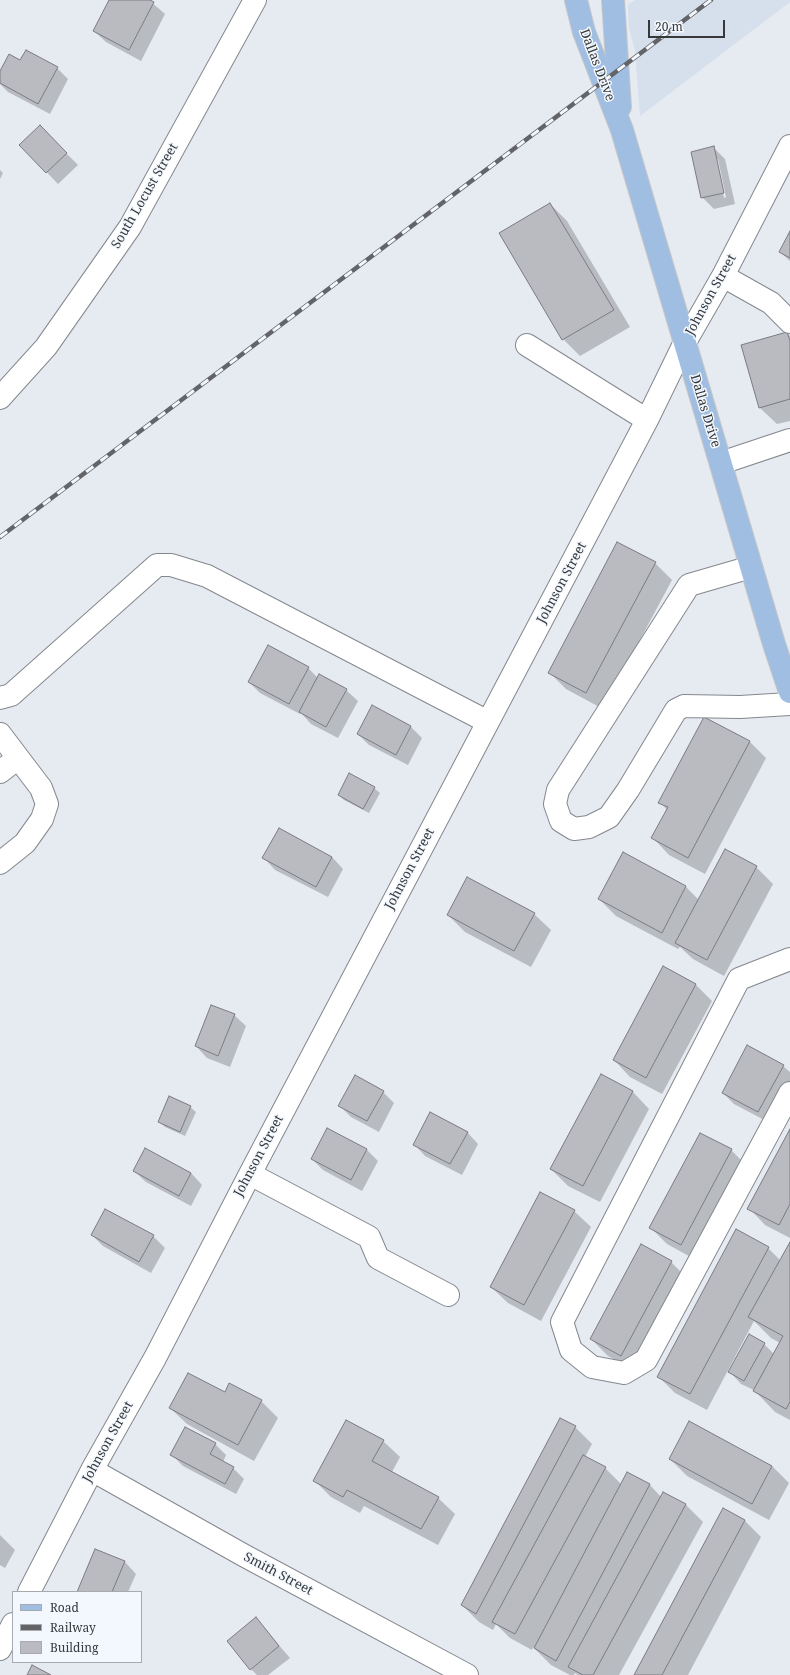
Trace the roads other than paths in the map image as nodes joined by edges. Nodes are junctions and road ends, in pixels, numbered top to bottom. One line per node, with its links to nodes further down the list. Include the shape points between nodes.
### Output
1 (255, 0): 10 (street, South Locust Street, via 130,227 46,346)
2 (576, 0): 4 (main road, Dallas Drive, via 584,32)
3 (613, 0): 4 (main road, Dallas Drive)
4 (622, 130): 8 (main road, Dallas Drive)
5 (790, 146): 6 (street, Johnson Street)
6 (722, 276): 7 (street, via 771,303); 8 (street, Johnson Street)
7 (790, 322)
8 (684, 344): 11 (street, Johnson Street); 13 (main road, Dallas Drive)
9 (527, 345): 11 (street)
10 (0, 398)
11 (647, 420): 19 (street, Johnson Street)
12 (790, 440): 13 (street)
13 (721, 463): 14 (main road, Dallas Drive)
14 (751, 567): 15 (main road, Dallas Drive); 18 (street, via 689,585 558,790 555,804 560,821 574,829 589,827 609,817 676,710 684,706 740,707)
15 (782, 647): 16 (main road, Dallas Drive)
16 (790, 692)
17 (0, 698): 19 (street, via 11,695 157,565 171,565 207,576)
18 (790, 704)
19 (488, 722): 26 (street, Johnson Street)
20 (0, 734): 21 (street)
21 (18, 758): 22 (street); 23 (street, via 41,788 47,804 42,819 24,843)
22 (0, 772)
23 (0, 864)
24 (790, 959): 25 (street, via 739,979 562,1322 571,1350 592,1367 624,1373 646,1360)
25 (790, 1093)
26 (250, 1174): 27 (street, via 369,1237 378,1258); 28 (street, Johnson Street, via 155,1358)
27 (448, 1295)
28 (92, 1470): 29 (street, Johnson Street); 32 (street, Smith Street, via 245,1556)
29 (30, 1591)
30 (12, 1626): 31 (street)
31 (0, 1649)
32 (467, 1675)

